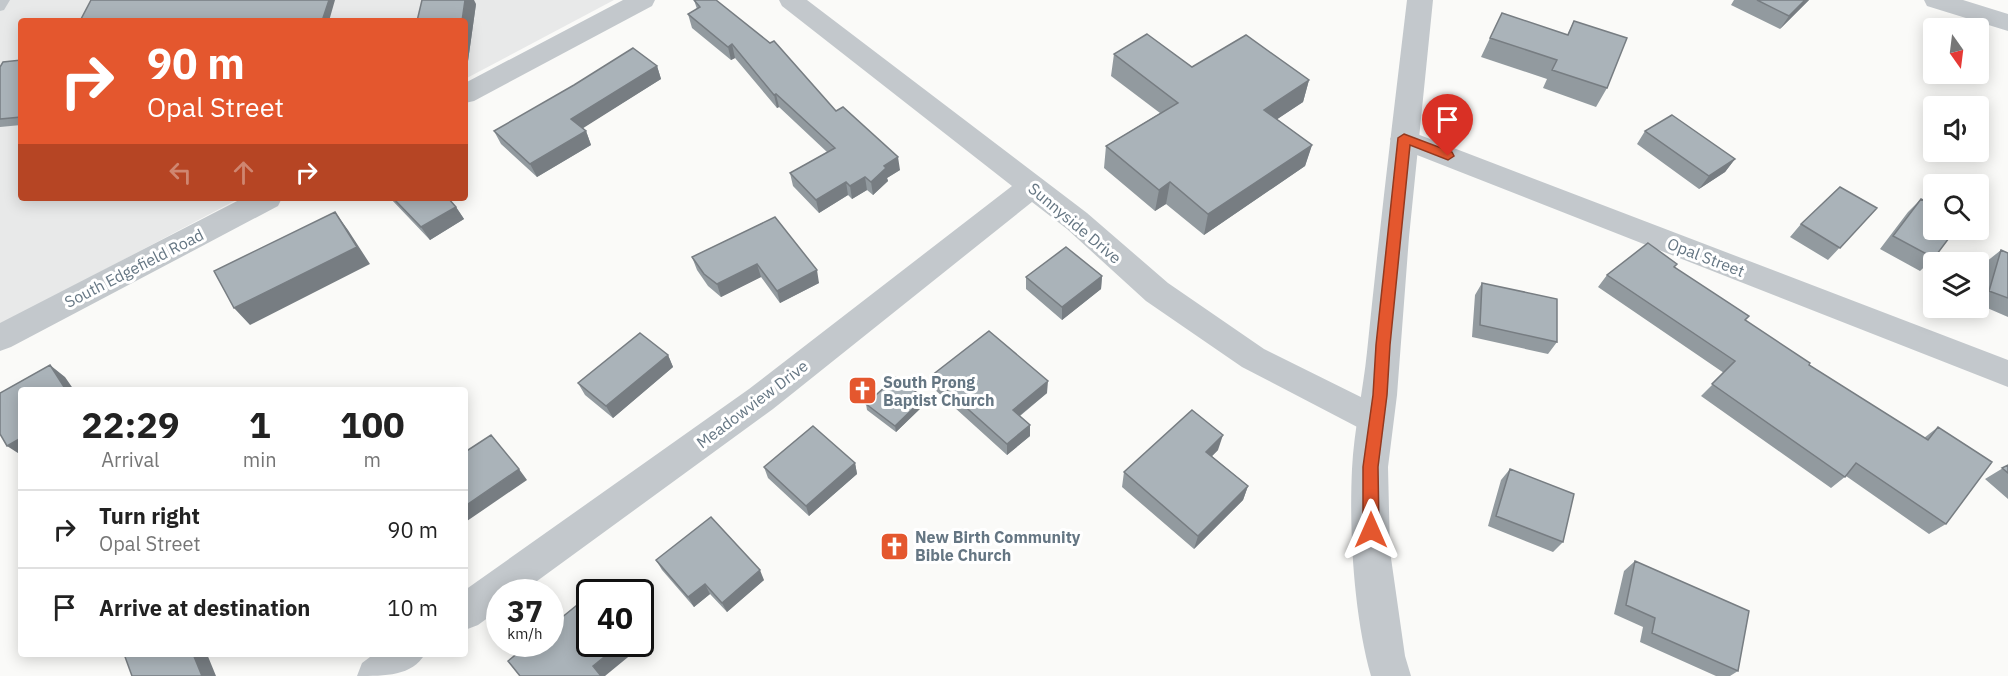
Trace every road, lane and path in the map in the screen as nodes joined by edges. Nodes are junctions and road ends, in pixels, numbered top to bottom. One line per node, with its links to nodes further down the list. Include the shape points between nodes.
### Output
1 (4, 0): 6 (lane)
2 (643, 0): 8 (street)
3 (791, 0): 10 (street, Sunnyside Drive)
4 (1420, 0): 9 (street)
5 (1936, 0): 7 (street)
6 (0, 7)
7 (2008, 23)
8 (468, 92)
9 (1404, 138): 13 (street, Opal Street); 14 (street)
10 (1032, 186): 14 (street, Sunnyside Drive, via 1157,292 1244,352); 15 (street, Meadowview Drive, via 761,399)
11 (262, 201): 12 (street, South Edgefield Road)
12 (0, 338)
13 (2008, 374)
14 (1375, 420): 18 (street, via 1370,467 1371,551 1385,656)
15 (468, 610)
16 (402, 657): 17 (street)
17 (376, 676)
18 (1392, 676)

